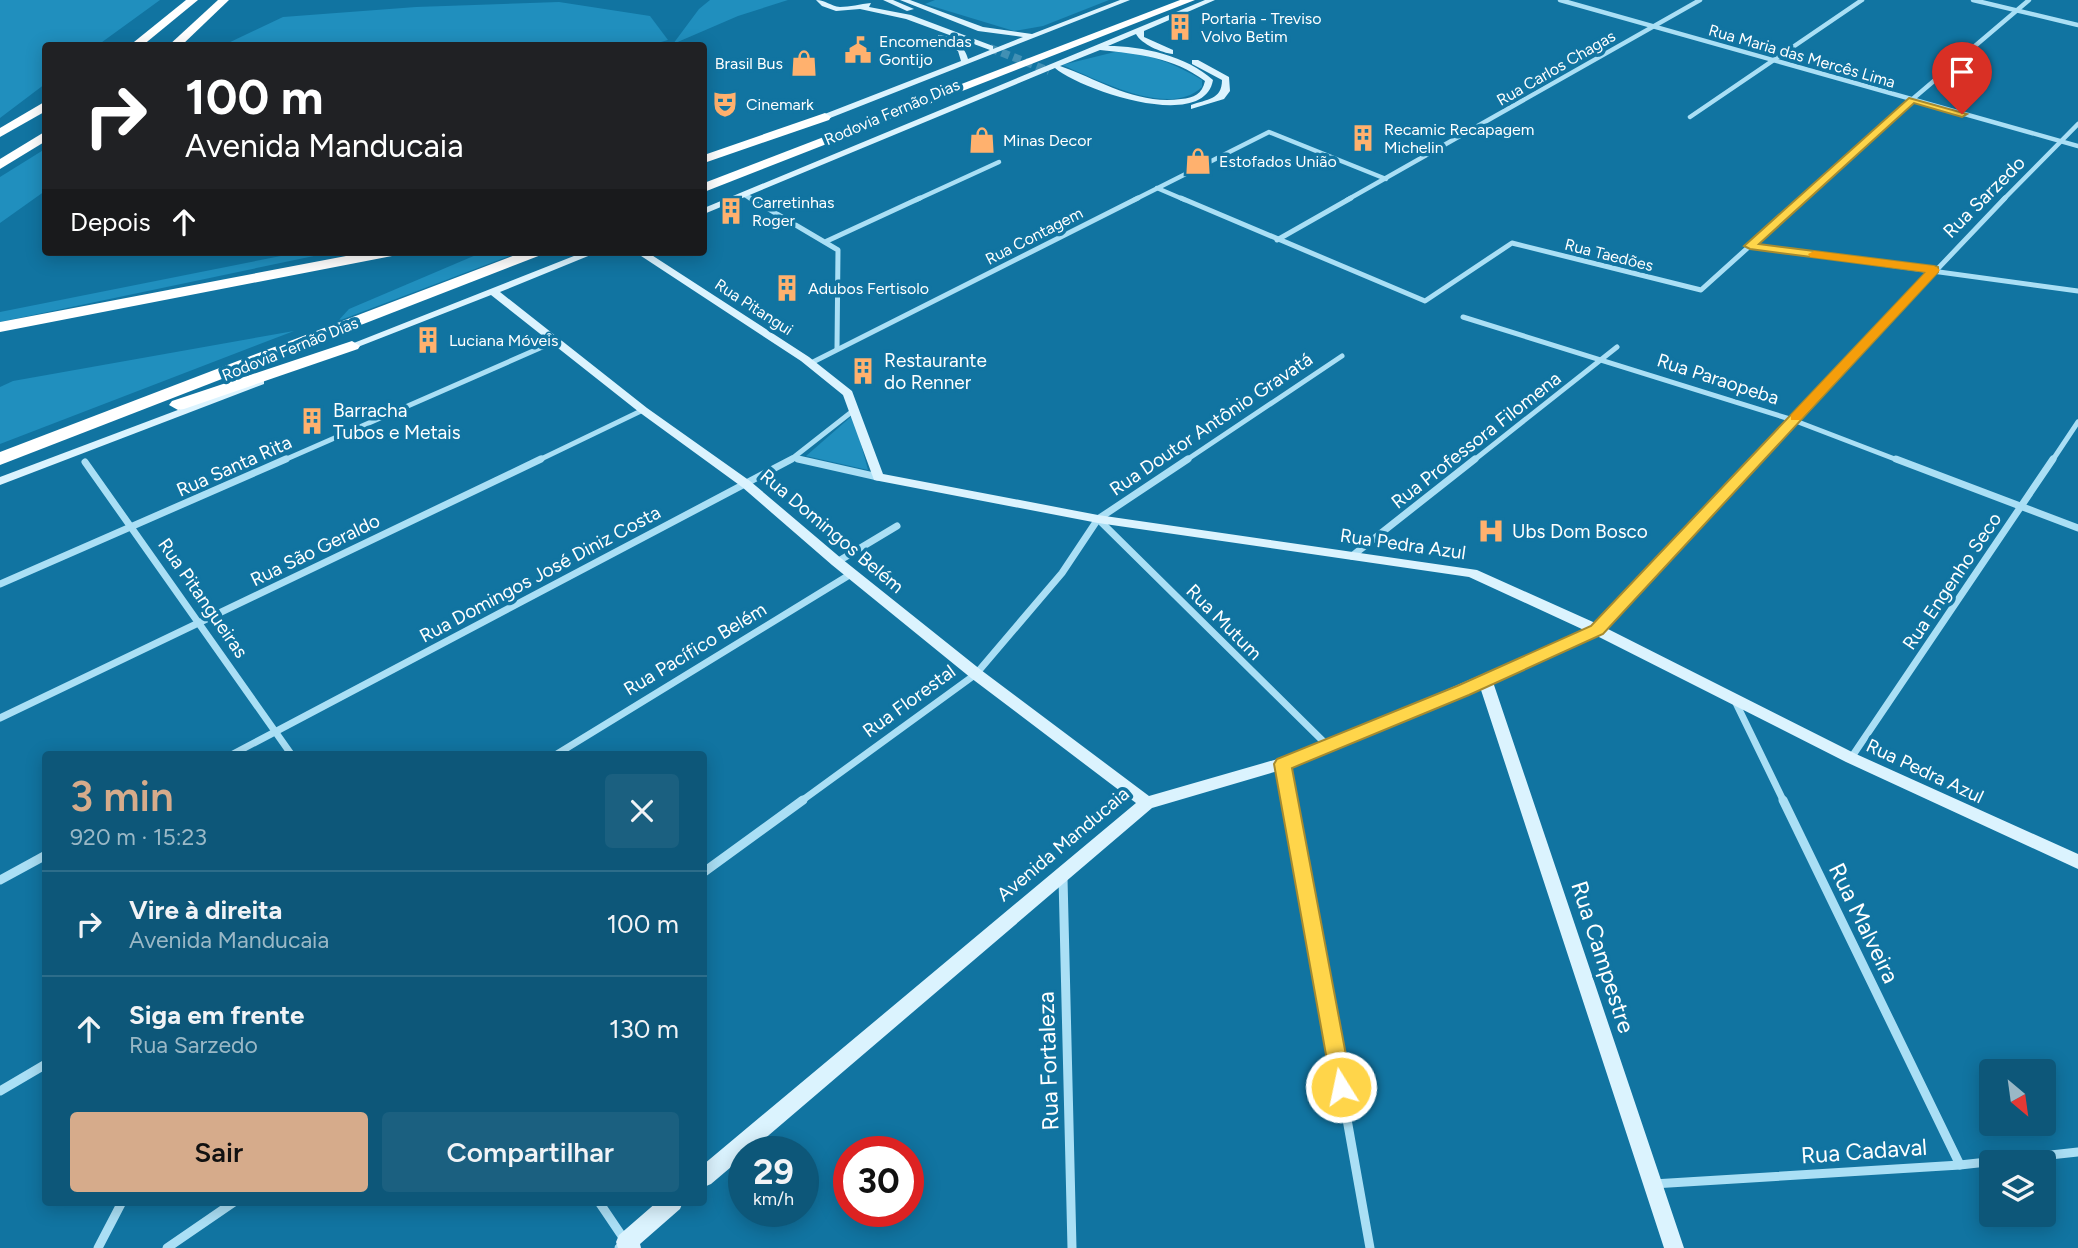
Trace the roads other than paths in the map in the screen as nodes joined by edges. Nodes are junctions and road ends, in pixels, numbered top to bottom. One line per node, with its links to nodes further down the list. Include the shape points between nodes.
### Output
1 (193, 0): 23 (highway)
2 (224, 0): 24 (highway)
3 (820, 0): 17 (main road)
4 (875, 0): 16 (main road)
5 (887, 0): 25 (main road)
6 (904, 0): 22 (main road, via 991,33)
7 (1126, 0): 22 (main road, Rodovia Fernão Dias)
8 (1162, 0): 42 (highway, Rodovia Fernão Dias)
9 (1190, 0): 44 (highway, Rodovia Fernão Dias)
10 (1211, 0): 20 (main road, Rodovia Fernão Dias)
11 (1560, 0): 21 (street, Rua Maria das Mercês Lima)
12 (1700, 0): 21 (street, Rua Carlos Chagas)
13 (1862, 0): 28 (street)
14 (1973, 0): 18 (street)
15 (2029, 0): 18 (street)
16 (860, 7): 17 (main road); 26 (main road, via 908,17)
17 (850, 9): 29 (main road, via 896,20 949,41 960,47)
18 (2017, 10): 19 (street); 30 (street)
19 (2078, 25)
20 (1142, 27): 27 (main road, Rodovia Fernão Dias); 27 (main road, via 1141,38 1222,75 1226,91 1202,105 1158,109 1115,101 1054,69 1148,102 1185,102 1205,94 1209,80 1140,50 1121,47)
21 (1654, 27): 28 (street, Rua Maria das Mercês Lima); 43 (street, Rua Carlos Chagas)
22 (1039, 35): 29 (main road, Rodovia Fernão Dias)
23 (139, 42)
24 (178, 42)
25 (1000, 44)
26 (990, 48)
27 (1078, 54): 46 (main road, Rodovia Fernão Dias)
28 (1775, 61): 30 (street, Rua Maria das Mercês Lima); 33 (street)
29 (965, 63): 32 (main road, Rodovia Fernão Dias)
30 (1913, 100): 37 (street, Rua Maria das Mercês Lima); 50 (street)
31 (42, 107): 35 (highway)
32 (825, 117): 39 (highway)
33 (1689, 117)
34 (2078, 124): 37 (street, Rua Sarzedo)
35 (0, 133)
36 (42, 138): 41 (highway)
37 (2062, 141): 38 (street, Rua Maria das Mercês Lima); 56 (street, Rua Sarzedo)
38 (2078, 146)
39 (707, 158)
40 (999, 162): 49 (street)
41 (0, 165)
42 (707, 171)
43 (1386, 179): 45 (street, Rua Contagem, via 1269,132); 48 (street, Rua Carlos Chagas)
44 (707, 187)
45 (1157, 188): 48 (street); 65 (street, Rua Contagem)
46 (744, 195): 47 (main road, Rodovia Fernão Dias); 49 (street)
47 (707, 210)
48 (1277, 240): 50 (street, Rua Taedões, via 1425,300 1512,243 1701,290)
49 (827, 241): 65 (street, via 838,250)
50 (1750, 246): 56 (street)
51 (333, 256): 57 (highway)
52 (369, 256): 57 (highway)
53 (526, 256): 74 (highway, Rodovia Fernão Dias)
54 (582, 256): 58 (main road, Rodovia Fernão Dias)
55 (646, 256): 68 (main road, Rua Pitangui)
56 (1934, 270): 59 (street); 71 (street, Rua Sarzedo)
57 (256, 276): 61 (highway)
58 (492, 290): 62 (main road, Rua Domingos Belém); 63 (main road, Rodovia Fernão Dias)
59 (2078, 291)
60 (1463, 317): 67 (street, Rua Paraopeba)
61 (0, 327)
62 (556, 341): 69 (main road, Rua Domingos Belém); 83 (street, Rua Santa Rita)
63 (352, 346): 76 (highway); 78 (main road, Rodovia Fernão Dias)
64 (1617, 347): 67 (street, Rua Professora Filomena)
65 (837, 349): 68 (street, Rua Contagem)
66 (1342, 356): 81 (street, Rua Doutor Antônio Gravatá)
67 (1605, 359): 71 (street, Rua Paraopeba); 85 (street, Rua Professora Filomena)
68 (811, 363): 70 (main road, Rua Pitangui, via 848,393)
69 (643, 410): 79 (main road, Rua Domingos Belém); 89 (street, Rua São Geraldo)
70 (854, 410): 73 (street, Rua Domingos José Diniz Costa); 77 (main road)
71 (1793, 420): 80 (street, Rua Paraopeba); 90 (street, Rua Sarzedo)
72 (2078, 422): 80 (street, Rua Engenho Seco)
73 (794, 458): 77 (street); 79 (street, Rua Domingos José Diniz Costa)
74 (0, 459)
75 (85, 463): 83 (street, Rua Pitangueiras)
76 (0, 465)
77 (878, 477): 81 (main road, Rua Pedra Azul)
78 (0, 481)
79 (746, 484): 86 (main road, Rua Domingos Belém); 95 (street, Rua Domingos José Diniz Costa)
80 (2021, 507): 84 (street, Rua Paraopeba); 100 (street, Rua Engenho Seco)
81 (1098, 519): 85 (main road, Rua Pedra Azul); 91 (street, Rua Florestal, via 1062,573); 96 (street, Rua Mutum)
82 (897, 526): 86 (street)
83 (133, 528): 88 (street, Rua Santa Rita); 89 (street, Rua Pitangueiras)
84 (2078, 528)
85 (1352, 556): 90 (main road, Rua Pedra Azul, via 1472,573)
86 (837, 562): 87 (main road, Rua Domingos Belém)
87 (851, 574): 91 (main road, Rua Domingos Belém); 99 (street, Rua Pacífico Belém)
88 (0, 584)
89 (198, 623): 94 (street, Rua São Geraldo); 95 (street, Rua Pitangueiras)
90 (1597, 630): 92 (main road, Avenida Manducaia); 93 (main road, Rua Pedra Azul)
91 (976, 674): 102 (main road, Rua Domingos Belém); 105 (street, Rua Florestal)
92 (1485, 681): 96 (main road, Avenida Manducaia); 113 (main road, Rua Campestre)
93 (1733, 698): 100 (main road, Rua Pedra Azul); 111 (street, Rua Malveira)
94 (0, 718)
95 (275, 731): 97 (street, Rua Domingos José Diniz Costa); 98 (street, Rua Pitangueiras)
96 (1329, 747): 101 (main road, Avenida Manducaia)
97 (238, 751)
98 (289, 751)
99 (562, 751)
100 (1852, 758): 104 (main road, Rua Pedra Azul)
101 (1283, 764): 102 (main road, Avenida Manducaia); 122 (street)
102 (1147, 803): 106 (main road, Avenida Manducaia)
103 (42, 857): 107 (street)
104 (2078, 862)
105 (707, 870)
106 (1063, 874): 112 (main road, Avenida Manducaia); 121 (street, Rua Fortaleza)
107 (0, 880)
108 (42, 1066): 109 (street)
109 (0, 1091)
110 (2078, 1152): 111 (street, Rua Cadaval)
111 (1960, 1165): 113 (street, Rua Cadaval)
112 (707, 1174)
113 (1652, 1184): 123 (main road, Rua Campestre)
114 (120, 1206): 119 (street)
115 (228, 1206): 120 (street)
116 (601, 1206): 118 (street)
117 (669, 1206): 118 (main road)
118 (625, 1246)
119 (98, 1248)
120 (167, 1248)
121 (1072, 1248)
122 (1370, 1248)
123 (1674, 1248)

